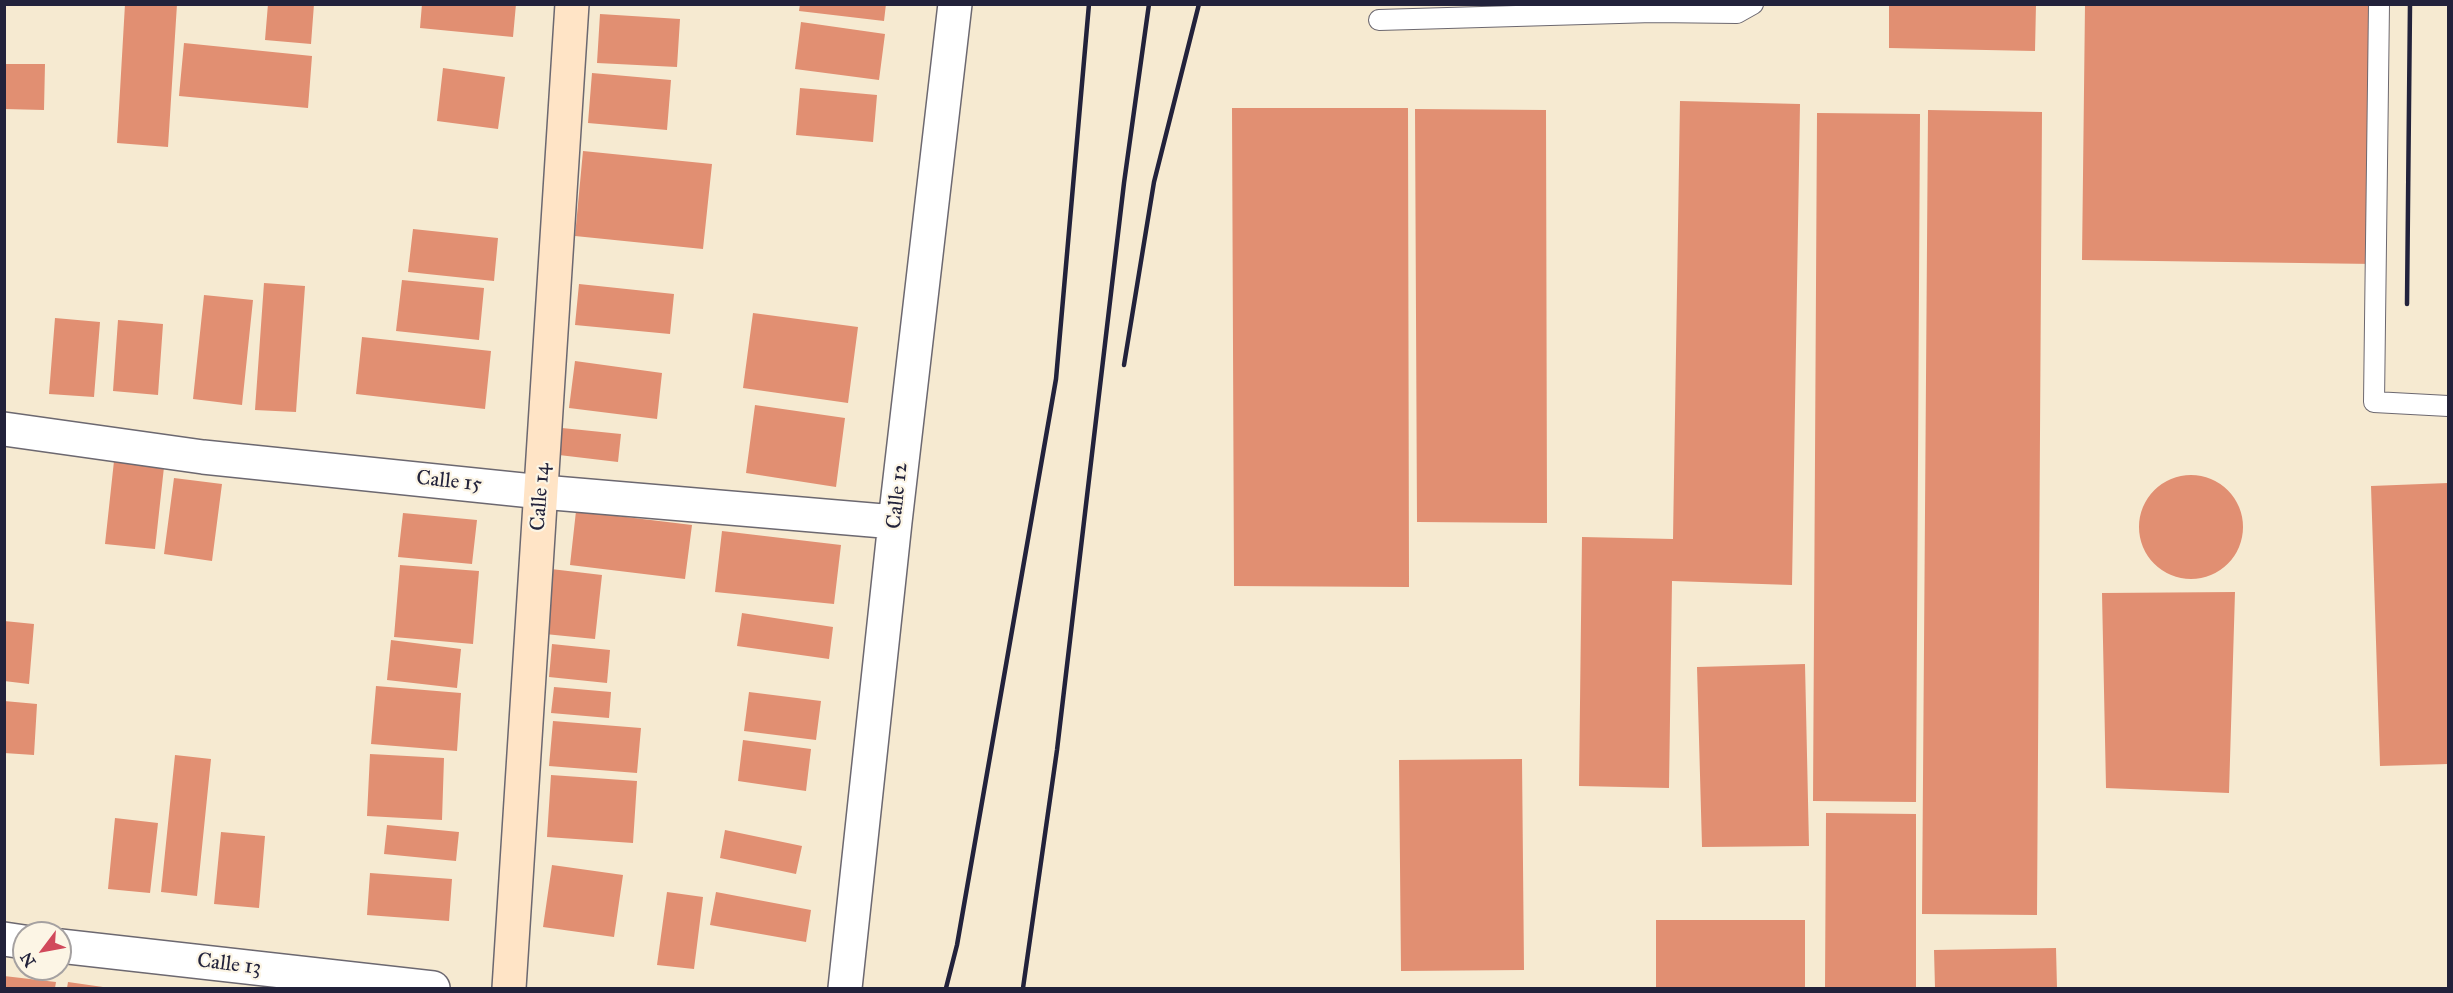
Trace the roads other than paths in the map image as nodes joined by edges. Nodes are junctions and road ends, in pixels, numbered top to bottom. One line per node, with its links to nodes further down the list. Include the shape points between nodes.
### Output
1 (572, 4): 9 (main road, Calle 14)
2 (955, 4): 10 (street, Calle 12)
3 (1753, 4): 5 (lane, via 1737,13)
4 (2379, 4): 7 (lane, via 2374,402)
5 (1653, 8): 6 (lane)
6 (1379, 20)
7 (2448, 406)
8 (4, 429): 9 (street, Calle 15, via 203,458)
9 (542, 492): 10 (street, Calle 15); 13 (main road, Calle 14)
10 (895, 522): 14 (street, Calle 12)
11 (72, 947): 12 (street, Calle 13)
12 (433, 988)
13 (509, 988)
14 (845, 988)

